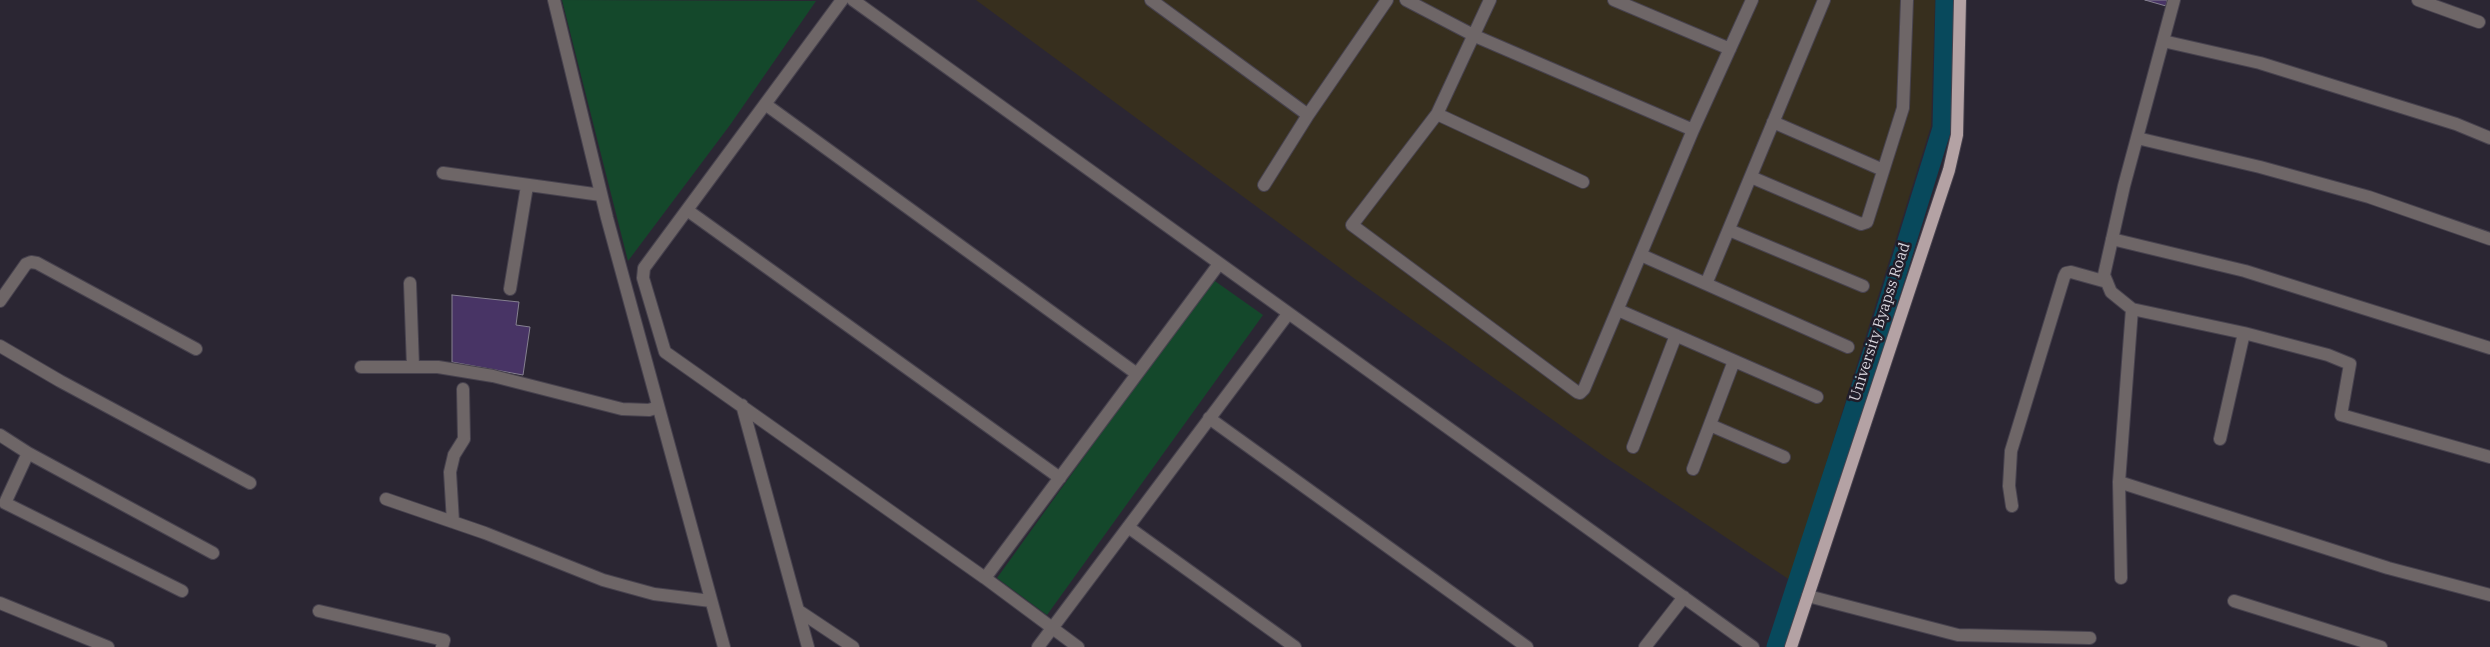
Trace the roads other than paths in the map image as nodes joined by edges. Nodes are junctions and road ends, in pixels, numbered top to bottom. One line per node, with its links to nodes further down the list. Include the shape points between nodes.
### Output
1 (554, 0): 32 (street)
2 (842, 0): 19 (street)
3 (854, 0): 38 (street)
4 (1151, 0): 21 (street)
5 (1387, 0): 21 (street)
6 (1406, 0): 16 (street)
7 (1490, 0): 16 (street)
8 (1614, 0): 18 (street)
9 (1752, 0): 18 (street)
10 (1824, 0): 22 (street)
11 (1907, 0): 26 (street, via 1902,108)
12 (1960, 0): 83 (main road, University Byapss Road, via 1957,135 1949,170)
13 (2174, 0): 17 (street)
14 (2418, 0): 15 (street)
15 (2479, 22)
16 (1475, 36): 20 (street); 23 (street)
17 (2163, 41): 24 (street); 25 (street, via 2260,63 2456,124)
18 (1730, 48): 23 (street)
19 (765, 104): 33 (street); 57 (street)
20 (1437, 114): 29 (street); 46 (street, via 1352,225 1577,392 1584,389)
21 (1308, 115): 30 (street)
22 (1773, 122): 26 (street); 28 (street)
23 (1693, 130): 37 (street)
24 (2137, 138): 35 (street); 36 (street, via 2369,197)
25 (2490, 138)
26 (1883, 170): 28 (street, via 1867,222 1862,224)
27 (443, 173): 31 (street)
28 (1751, 177): 34 (street)
29 (1583, 182)
30 (1264, 185)
31 (527, 186): 32 (street); 43 (street)
32 (601, 195): 61 (street)
33 (686, 210): 60 (street, via 644,268 643,278 664,352); 71 (street)
34 (1729, 230): 41 (street); 42 (street)
35 (2112, 239): 39 (street, via 2104,275); 53 (street, via 2245,270)
36 (2490, 239)
37 (1641, 255): 41 (street); 46 (street)
38 (1219, 264): 47 (street); 57 (street)
39 (2107, 282): 45 (street, via 2111,292); 75 (street, via 2071,272 2064,277 2011,451 2009,486)
40 (410, 283): 56 (street)
41 (1706, 284): 51 (street)
42 (1863, 286)
43 (510, 289)
44 (0, 301): 52 (street, via 26,264 38,263)
45 (2132, 309): 48 (street); 72 (street)
46 (1618, 310): 49 (street)
47 (1288, 314): 62 (street); 84 (street)
48 (2244, 333): 65 (street); 69 (street, via 2350,364 2341,416)
49 (1676, 335): 54 (street); 66 (street)
50 (0, 346): 73 (street)
51 (1848, 347)
52 (196, 348)
53 (2490, 348)
54 (1734, 361): 59 (street); 63 (street)
55 (360, 367): 56 (street)
56 (413, 367): 61 (street, via 438,367 493,376 622,409)
57 (1137, 374): 71 (street)
58 (463, 389): 76 (street, via 464,439 454,455 450,472)
59 (1817, 397)
60 (742, 405): 79 (street); 89 (street)
61 (658, 407): 85 (street)
62 (1209, 418): 77 (street); 100 (street)
63 (1710, 425): 68 (street); 70 (street)
64 (0, 436): 67 (street)
65 (2220, 439)
66 (1633, 447)
67 (28, 453): 78 (street); 81 (street, via 5,503)
68 (1784, 457)
69 (2490, 457)
70 (1693, 469)
71 (1060, 478): 79 (street)
72 (2119, 482): 80 (street); 82 (street, via 2388,568)
73 (250, 483)
74 (386, 499): 76 (street)
75 (2012, 506)
76 (452, 522): 85 (street, via 603,580 654,594)
77 (1128, 527): 90 (street); 99 (street)
78 (214, 553)
79 (985, 578): 90 (street)
80 (2121, 578)
81 (182, 591)
82 (2490, 595)
83 (1808, 596): 91 (street, via 1958,635); 103 (main road, University Byapss Road)
84 (1684, 597): 101 (street); 102 (street)
85 (712, 601): 94 (street)
86 (2234, 601): 104 (street)
87 (0, 603): 92 (street)
88 (319, 611): 93 (street, via 444,640)
89 (799, 611): 95 (street); 96 (street)
90 (1052, 627): 97 (street); 98 (street)
91 (2090, 638)
92 (108, 647)
93 (442, 647)
94 (724, 647)
95 (808, 647)
96 (854, 647)
97 (1038, 647)
98 (1078, 647)
99 (1295, 647)
100 (1527, 647)
101 (1645, 647)
102 (1754, 647)
103 (1791, 647)
104 (2381, 647)

